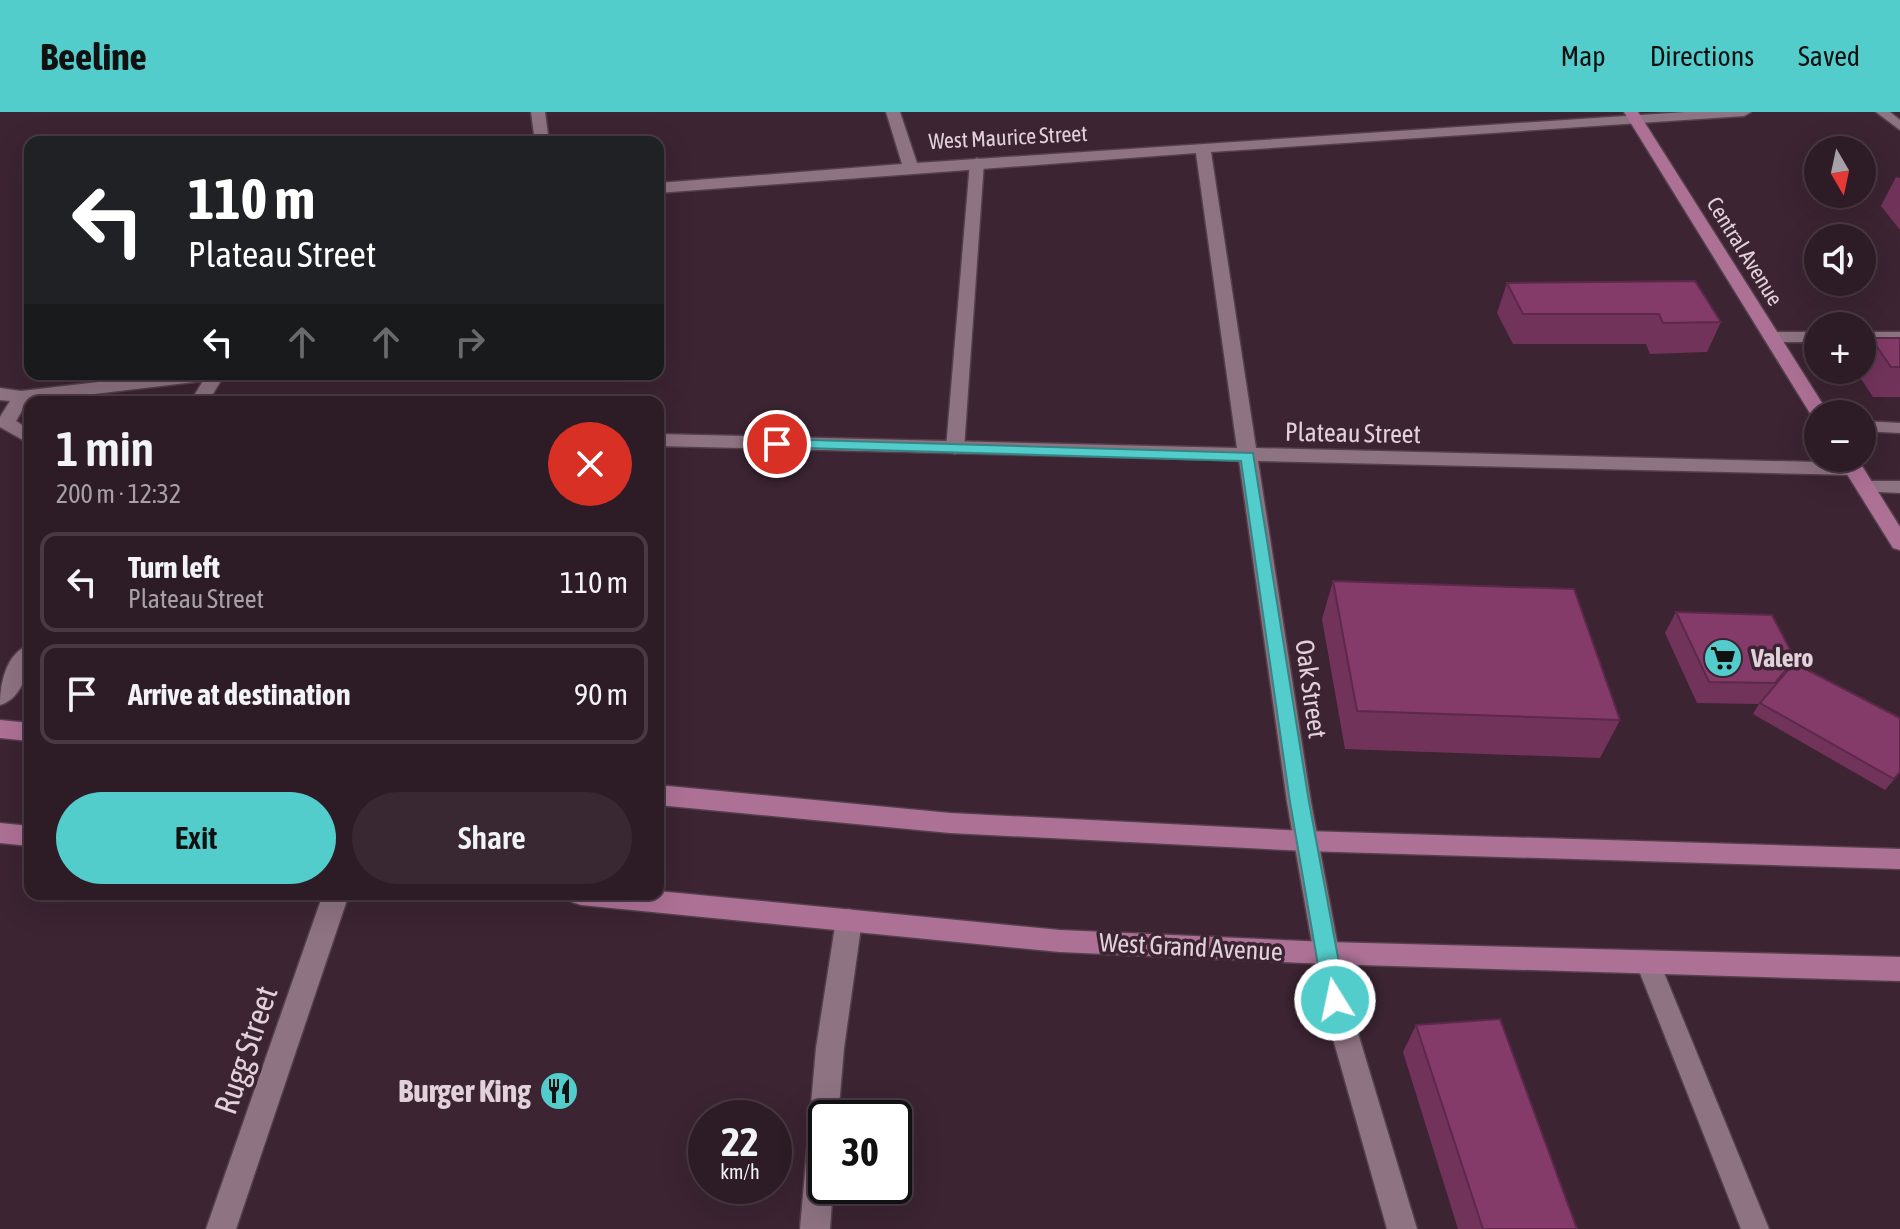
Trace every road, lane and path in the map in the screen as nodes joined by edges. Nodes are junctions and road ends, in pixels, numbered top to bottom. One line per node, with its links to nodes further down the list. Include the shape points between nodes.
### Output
1 (538, 112): 7 (street)
2 (893, 112): 10 (street)
3 (1744, 112): 5 (street, West Maurice Street)
4 (1882, 112): 6 (lane)
5 (1633, 116): 8 (street, West Maurice Street); 12 (main road, Central Avenue)
6 (1900, 126)
7 (541, 136)
8 (1203, 150): 9 (street, West Maurice Street); 27 (street, Oak Street)
9 (977, 162): 10 (street, West Maurice Street); 26 (lane)
10 (910, 166): 11 (street, West Maurice Street)
11 (664, 187)
12 (1771, 337): 13 (lane); 21 (main road, Central Avenue)
13 (1804, 337)
14 (1876, 337): 15 (lane)
15 (1900, 337)
16 (164, 380): 18 (street)
17 (0, 394): 19 (street)
18 (29, 396)
19 (21, 397): 20 (street); 24 (street, via 6,423)
20 (24, 397)
21 (1811, 400)
22 (1876, 427): 23 (lane)
23 (1900, 428)
24 (24, 434)
25 (664, 440): 26 (street, Plateau Street)
26 (955, 449): 27 (street, Plateau Street)
27 (1248, 457): 28 (street, Plateau Street); 40 (street, Oak Street)
28 (1804, 463)
29 (1856, 472): 30 (main road)
30 (1866, 487): 31 (lane); 32 (main road)
31 (1900, 487)
32 (1900, 543)
33 (24, 662): 34 (street)
34 (0, 697)
35 (0, 729): 36 (main road)
36 (24, 731)
37 (664, 796): 40 (main road, via 950,823)
38 (0, 833): 39 (main road)
39 (24, 835)
40 (1306, 841): 41 (main road); 45 (street, Oak Street)
41 (1900, 859)
42 (334, 900): 48 (street, Rugg Street)
43 (643, 900): 44 (main road, West Grand Avenue)
44 (849, 920): 45 (main road, West Grand Avenue, via 1060,941); 49 (street, via 830,1048)
45 (1327, 953): 46 (main road, West Grand Avenue); 50 (street, Oak Street, via 1335,1000)
46 (1648, 963): 47 (main road, West Grand Avenue); 51 (lane)
47 (1900, 969)
48 (221, 1229)
49 (815, 1229)
50 (1402, 1229)
51 (1755, 1229)

